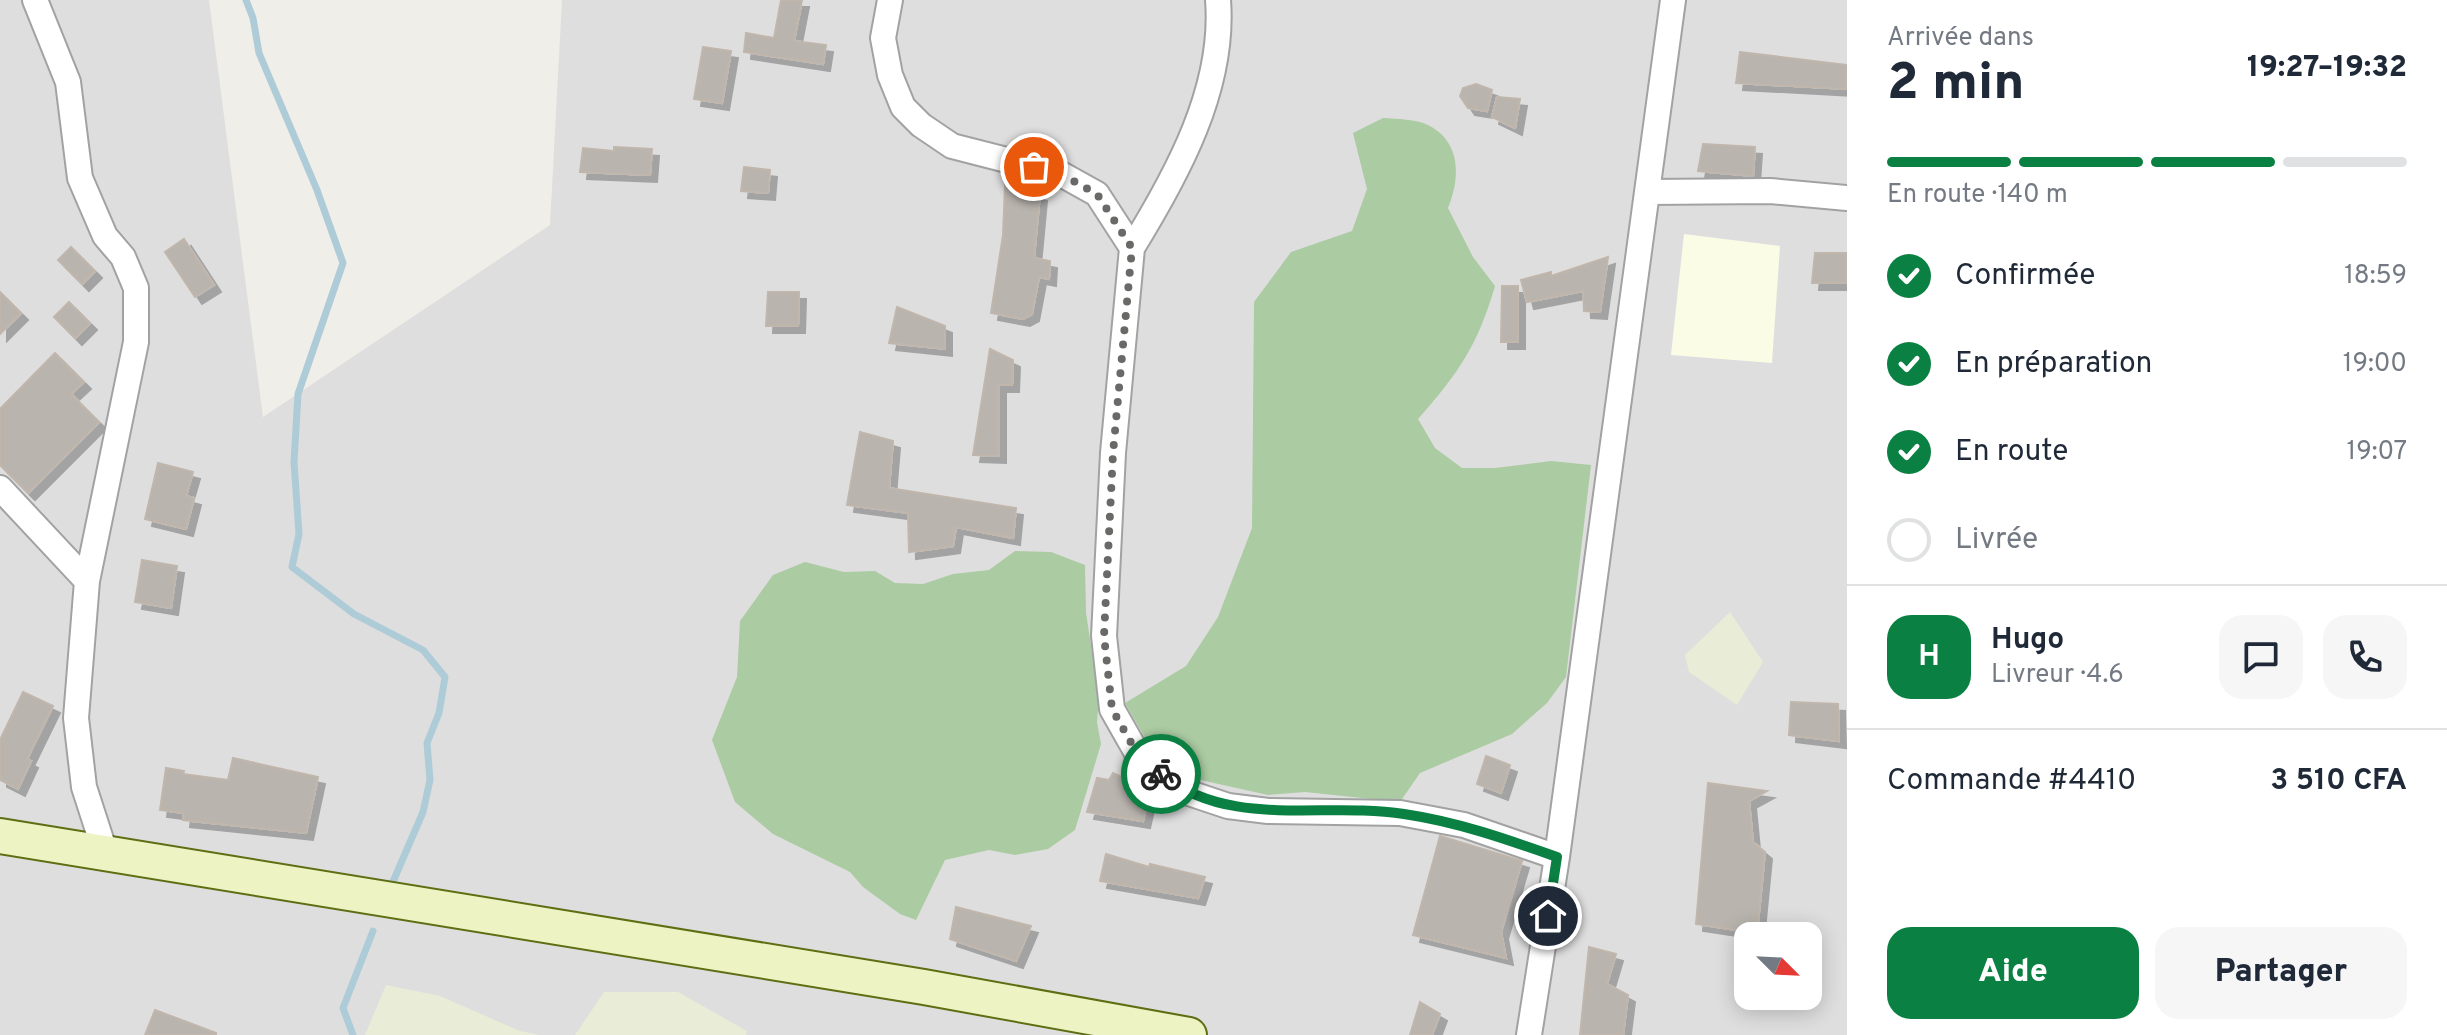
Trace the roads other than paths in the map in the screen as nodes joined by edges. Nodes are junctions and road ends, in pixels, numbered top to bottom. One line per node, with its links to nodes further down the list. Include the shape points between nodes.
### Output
1 (35, 0): 9 (street, via 68,82 80,178 105,236 123,257 136,288 136,342)
2 (890, 0): 7 (street, via 883,38 903,107 952,146 1061,174 1097,194)
3 (1218, 0): 7 (street, via 1218,39 1206,92 1166,193)
4 (1673, 0): 5 (street)
5 (1648, 192): 6 (street, via 1770,191); 12 (street)
6 (1847, 198)
7 (1132, 248): 12 (street, via 1113,453 1104,636 1112,709 1137,753 1183,791 1228,806 1400,813 1464,825)
8 (0, 488): 9 (street)
9 (87, 581): 11 (street, via 77,743 84,787)
10 (0, 836): 11 (main road)
11 (106, 855): 13 (main road, via 359,894)
12 (1557, 857): 15 (street)
13 (1093, 1026): 14 (main road)
14 (1189, 1035)
15 (1529, 1035)

